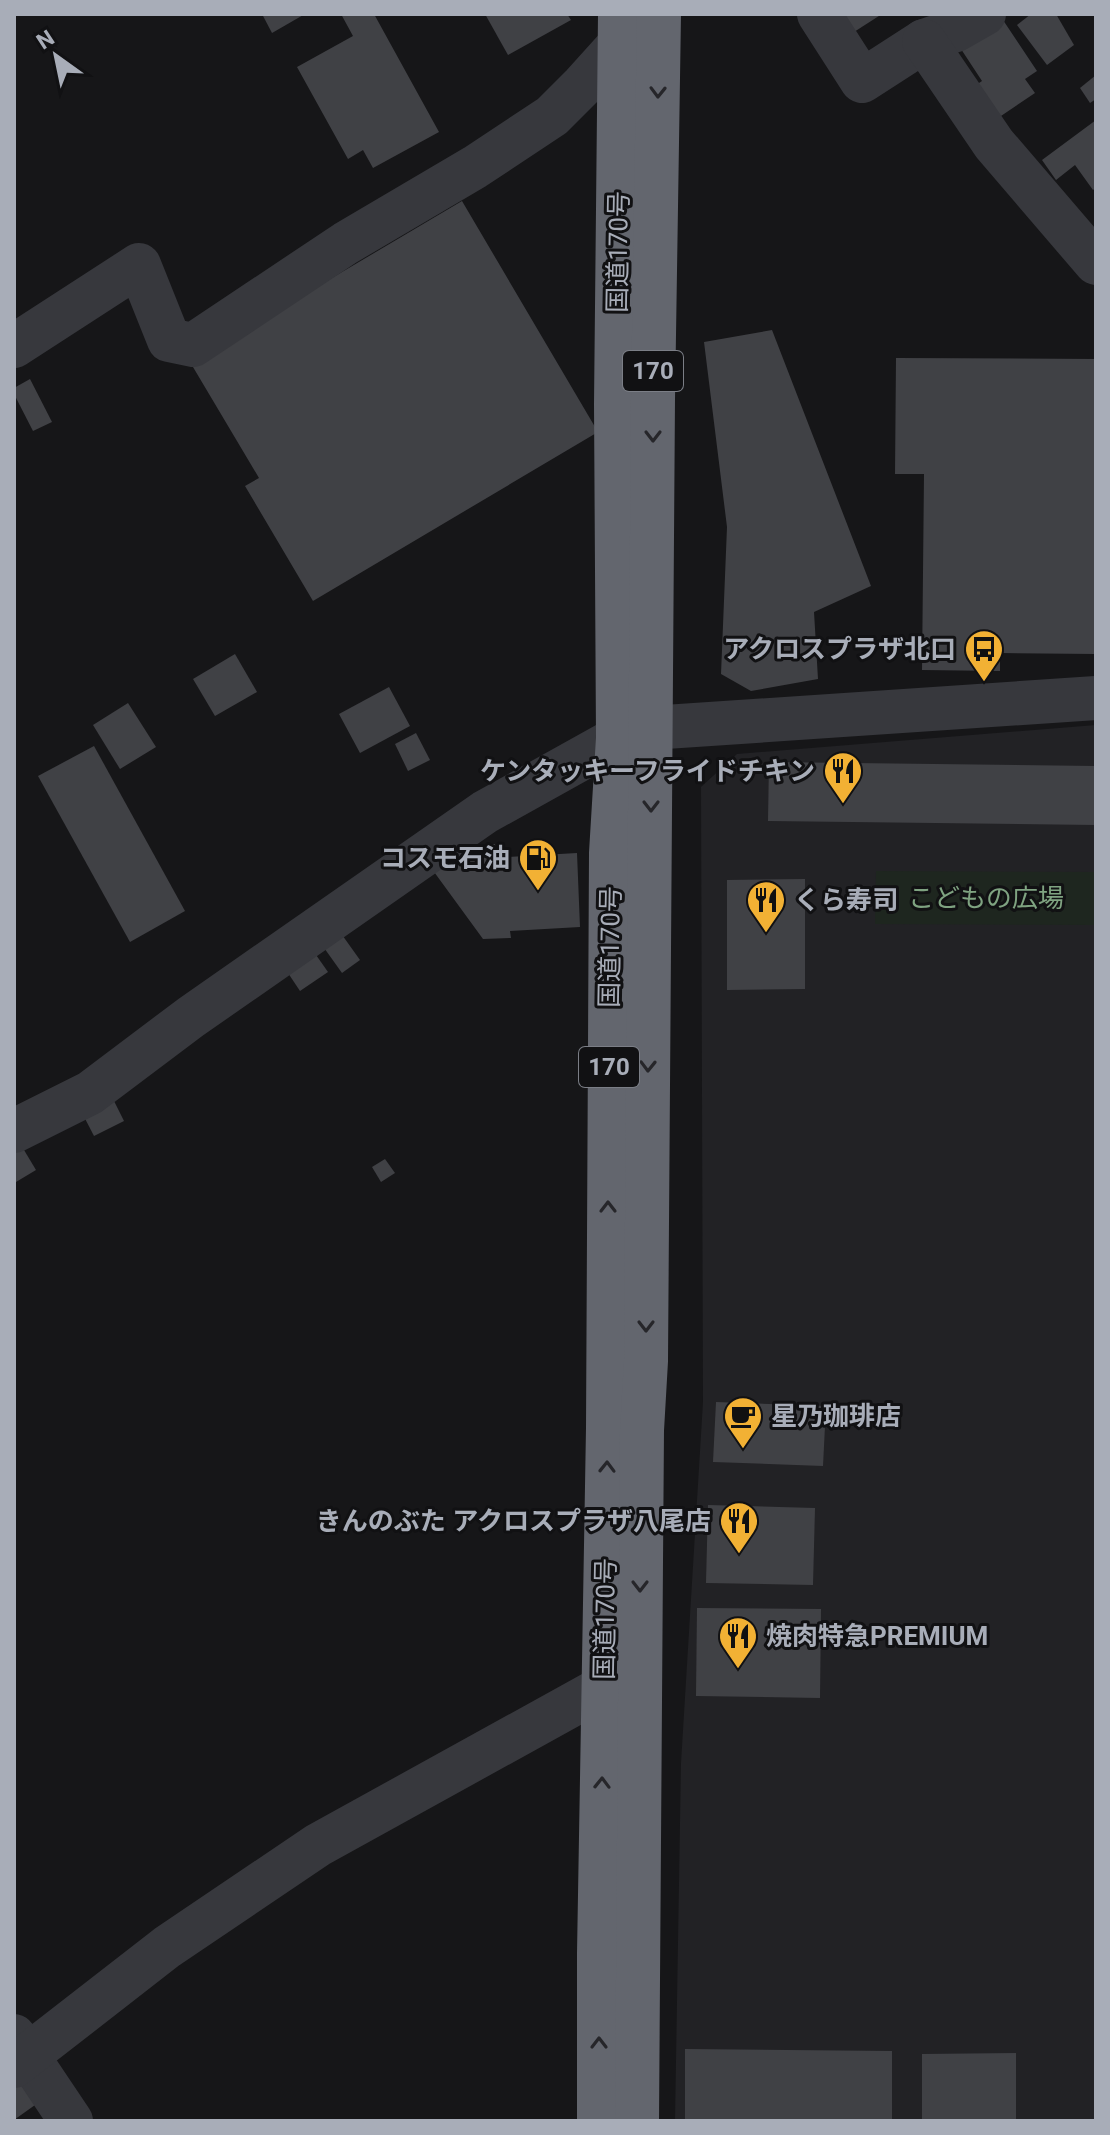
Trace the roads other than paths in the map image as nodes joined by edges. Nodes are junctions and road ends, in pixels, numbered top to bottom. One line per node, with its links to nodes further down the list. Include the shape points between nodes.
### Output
1 (659, 14): 9 (highway, 国道170号 / 170, one-way to 9)
2 (819, 14): 5 (street, via 862,81)
3 (984, 14): 5 (street)
4 (620, 29): 7 (street, via 583,85 552,116 193,345 169,340 139,265); 9 (highway, 国道170号 / 170, via 616,388)
5 (924, 41): 6 (street, via 994,144)
6 (1096, 263)
7 (14, 346)
8 (1096, 698): 9 (street)
9 (634, 733): 10 (street, via 485,812 90,1093); 11 (highway, 国道170号 / 170, one-way to 9, via 611,853); 15 (highway, 国道170号 / 170, one-way to 15, via 646,1361)
10 (14, 1131)
11 (604, 1687): 12 (street, via 318,1845); 14 (highway, 国道170号 / 170, one-way to 11)
12 (19, 2052): 13 (street)
13 (71, 2121)
14 (599, 2121)
15 (637, 2121)

